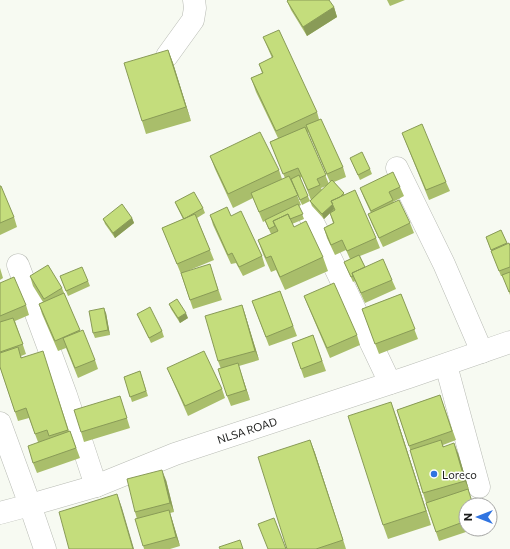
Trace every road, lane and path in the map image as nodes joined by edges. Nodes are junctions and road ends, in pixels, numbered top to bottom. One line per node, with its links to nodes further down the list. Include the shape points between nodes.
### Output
1 (194, 0): 2 (street, via 193,20)
2 (166, 56)
3 (397, 168): 7 (street, via 444,264)
4 (307, 211): 9 (street)
5 (18, 265): 11 (street)
6 (510, 342): 7 (street, NLSA ROAD)
7 (482, 352): 8 (street, NLSA ROAD)
8 (446, 365): 9 (street, NLSA ROAD); 12 (street)
9 (390, 383): 11 (street, NLSA ROAD, via 175,454)
10 (0, 423): 13 (street)
11 (96, 486): 13 (street, NLSA ROAD)
12 (479, 487)
13 (30, 505): 14 (street, NLSA ROAD); 15 (street)
14 (0, 513)
15 (45, 549)

